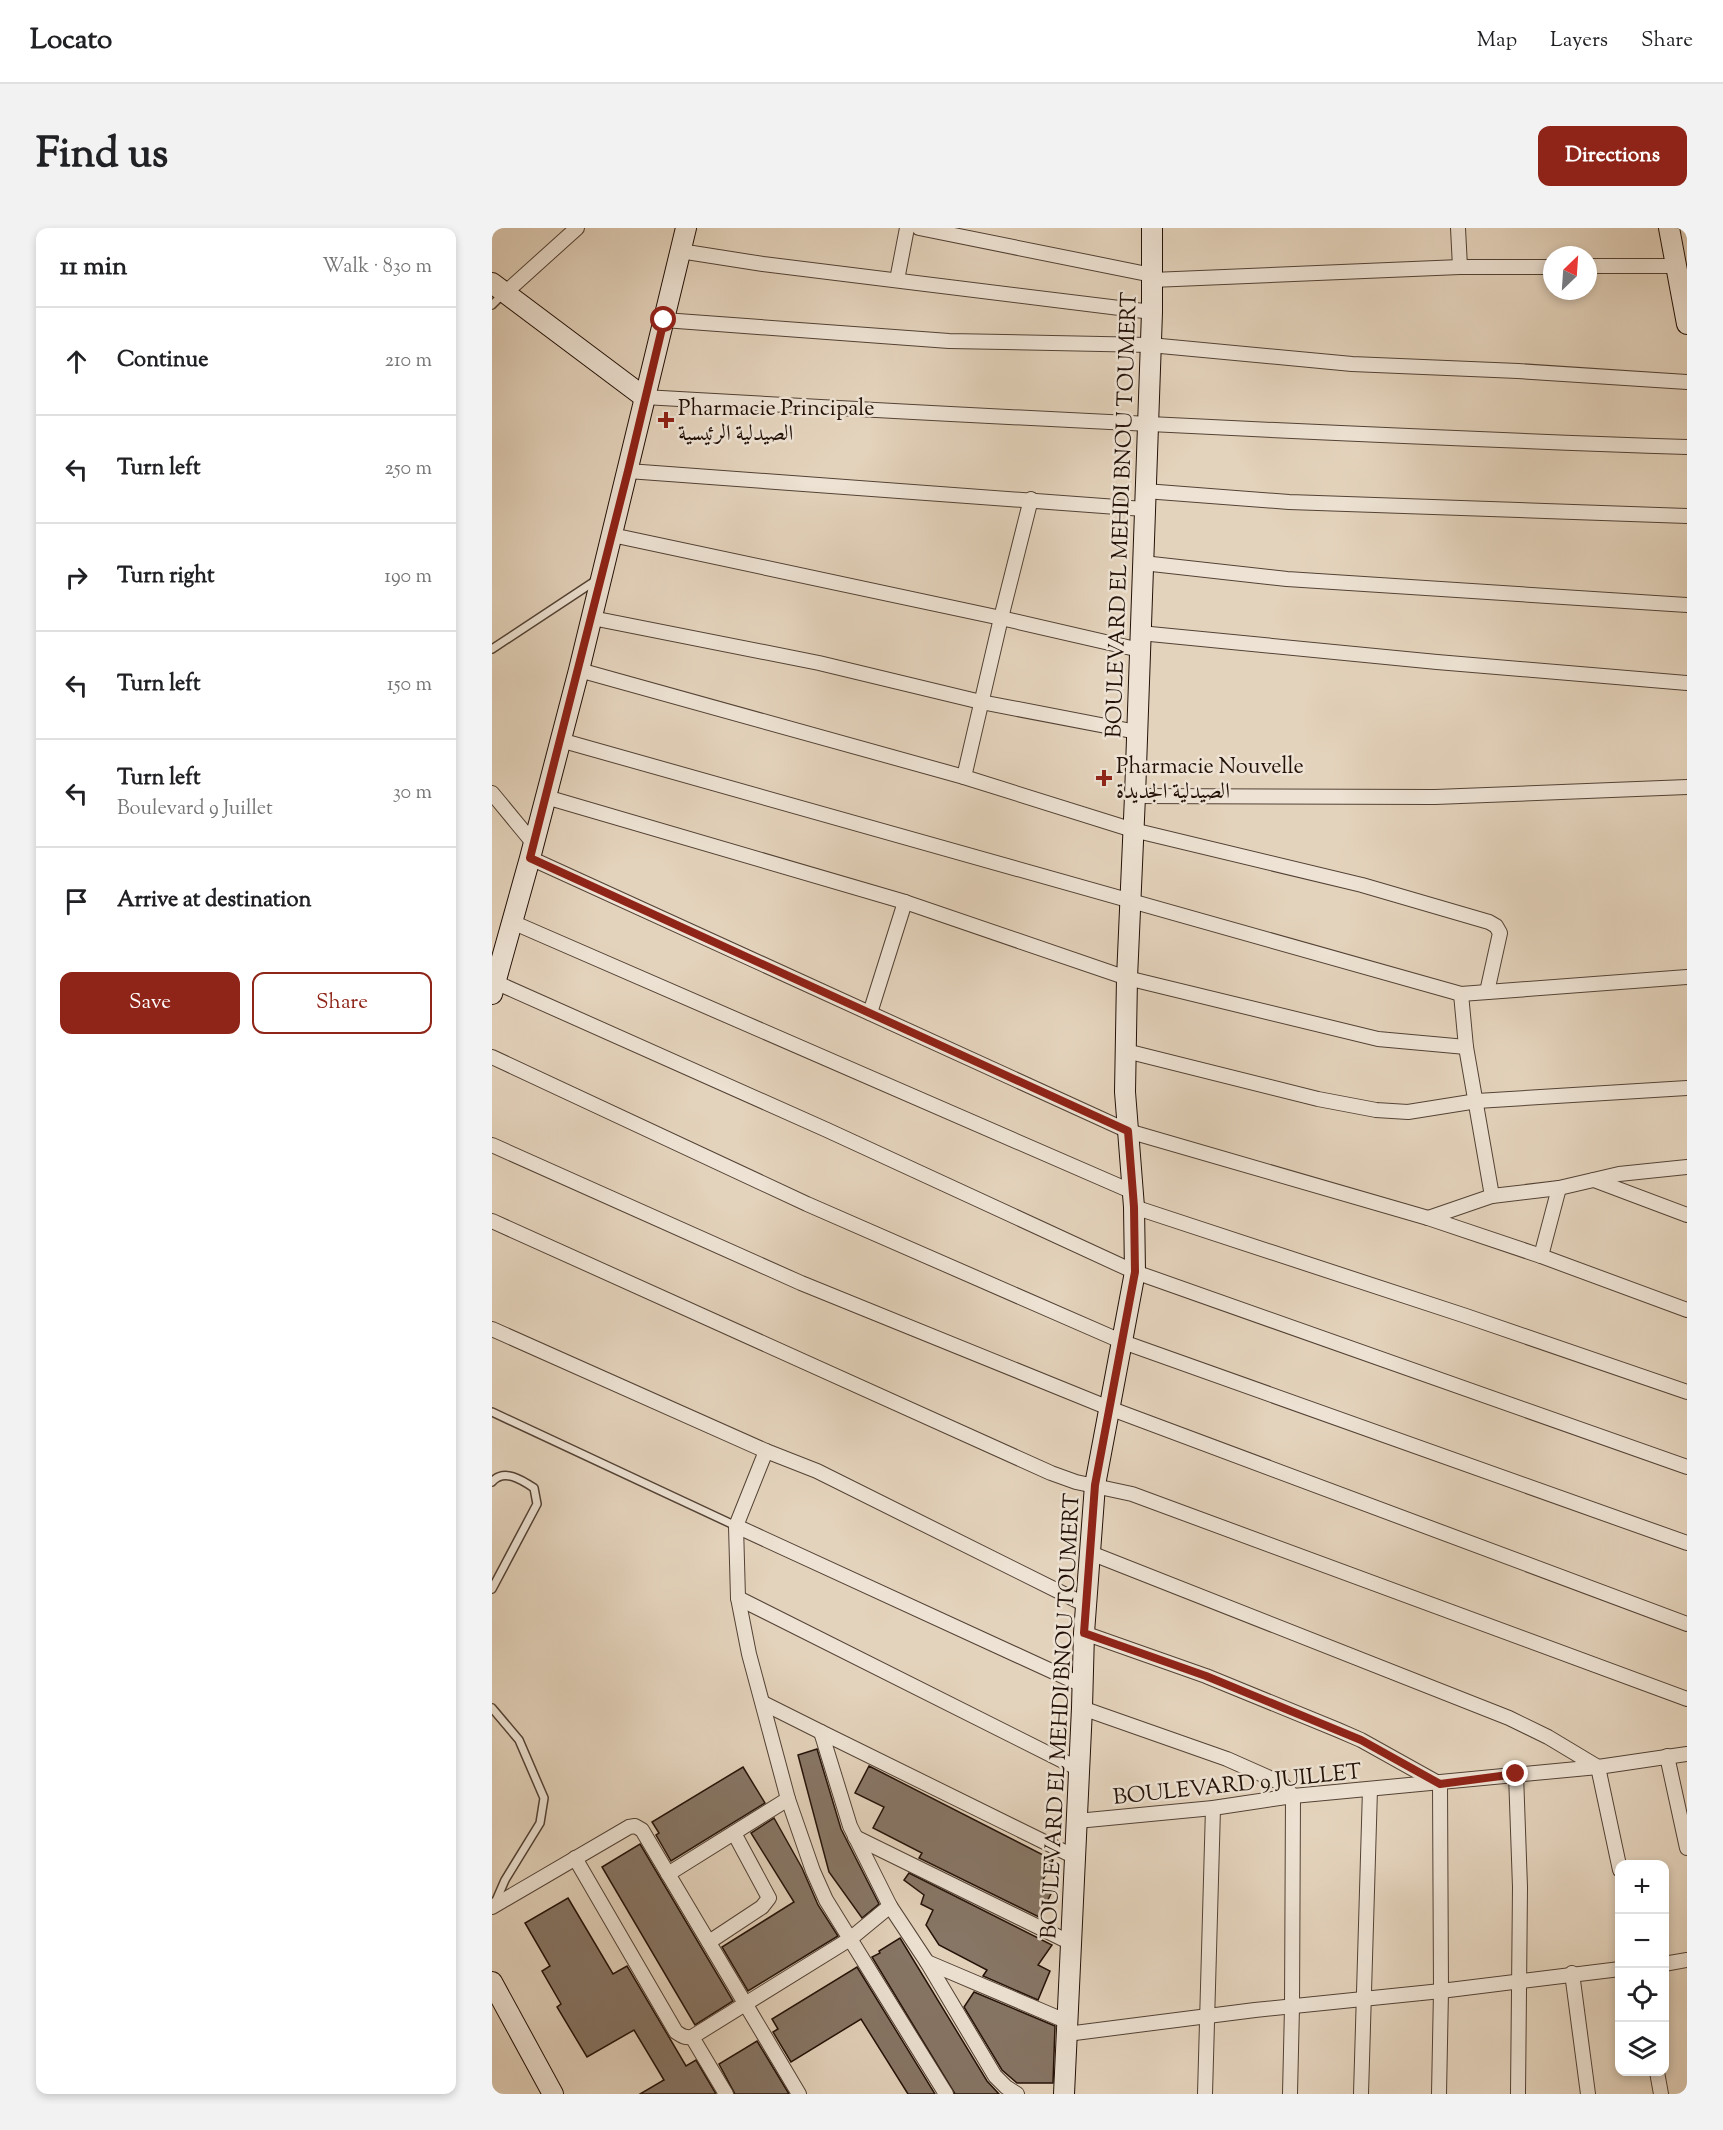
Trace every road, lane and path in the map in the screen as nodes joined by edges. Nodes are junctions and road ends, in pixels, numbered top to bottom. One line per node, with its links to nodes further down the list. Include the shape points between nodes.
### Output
1 (577, 228): 15 (street)
2 (686, 228): 8 (main road)
3 (907, 228): 14 (street)
4 (919, 228): 13 (street)
5 (1152, 228): 13 (main road, BOULEVARD EL MEHDI BNOU TOUMERT)
6 (1458, 228): 11 (street)
7 (1669, 228): 9 (main road)
8 (680, 251): 14 (street); 17 (main road)
9 (1679, 259): 10 (street); 18 (main road)
10 (1597, 265)
11 (1460, 267): 12 (street); 13 (street)
12 (1543, 267)
13 (1152, 278): 16 (main road, BOULEVARD EL MEHDI BNOU TOUMERT)
14 (897, 280): 16 (street)
15 (496, 294): 21 (main road)
16 (1152, 312): 19 (main road, BOULEVARD EL MEHDI BNOU TOUMERT)
17 (664, 320): 19 (street, via 949,341); 21 (main road)
18 (1687, 324)
19 (1150, 345): 20 (street, via 1352,364); 22 (main road, BOULEVARD EL MEHDI BNOU TOUMERT)
20 (1687, 382)
21 (644, 397): 22 (street); 24 (main road)
22 (1147, 424): 23 (street); 26 (main road, BOULEVARD EL MEHDI BNOU TOUMERT)
23 (1687, 447)
24 (628, 471): 25 (street); 28 (main road)
25 (1031, 499): 26 (street); 33 (street)
26 (1145, 500): 27 (street); 29 (main road, BOULEVARD EL MEHDI BNOU TOUMERT)
27 (1687, 516)
28 (612, 535): 30 (main road); 33 (street)
29 (1143, 563): 31 (street, via 1299,579); 34 (main road, BOULEVARD EL MEHDI BNOU TOUMERT)
30 (602, 577): 32 (main road); 35 (lane)
31 (1687, 605)
32 (592, 618): 36 (main road); 38 (street, via 819,663)
33 (1001, 618): 34 (street); 38 (street)
34 (1140, 641): 37 (street); 39 (main road, BOULEVARD EL MEHDI BNOU TOUMERT)
35 (492, 649)
36 (579, 670): 40 (main road); 41 (street)
37 (1687, 683)
38 (981, 702): 39 (street); 41 (street)
39 (1137, 732): 44 (main road, BOULEVARD EL MEHDI BNOU TOUMERT)
40 (560, 740): 45 (main road); 49 (street)
41 (964, 777): 46 (street)
42 (1687, 787): 44 (street, via 1435,797)
43 (492, 793): 47 (street)
44 (1135, 796): 46 (main road, BOULEVARD EL MEHDI BNOU TOUMERT)
45 (546, 797): 47 (main road); 48 (street)
46 (1133, 830): 49 (main road, BOULEVARD EL MEHDI BNOU TOUMERT); 54 (street, via 1362,885 1489,922 1500,933)
47 (532, 851): 50 (main road); 56 (street)
48 (905, 902): 52 (street); 56 (street)
49 (1130, 902): 52 (main road, BOULEVARD EL MEHDI BNOU TOUMERT); 55 (street)
50 (512, 922): 53 (main road); 68 (street)
51 (1687, 977): 54 (street)
52 (1126, 978): 57 (street, via 1378,1039); 58 (main road, BOULEVARD EL MEHDI BNOU TOUMERT)
53 (494, 988): 73 (street, via 827,1130)
54 (1487, 992): 55 (street)
55 (1461, 994): 57 (street)
56 (870, 1013): 62 (street)
57 (1466, 1047): 61 (street)
58 (1126, 1051): 61 (street, via 1376,1110 1407,1112); 62 (main road, BOULEVARD EL MEHDI BNOU TOUMERT)
59 (492, 1058): 76 (street, via 807,1204)
60 (1687, 1088): 61 (street)
61 (1477, 1101): 67 (street)
62 (1128, 1131): 68 (main road, BOULEVARD EL MEHDI BNOU TOUMERT); 70 (street)
63 (492, 1145): 78 (street, via 801,1282)
64 (1687, 1167): 65 (street)
65 (1594, 1180): 66 (street); 69 (street)
66 (1558, 1188): 67 (street); 72 (street)
67 (1492, 1196): 70 (street)
68 (1134, 1200): 73 (main road, BOULEVARD EL MEHDI BNOU TOUMERT); 77 (street)
69 (1687, 1215)
70 (1428, 1218): 72 (street)
71 (492, 1221): 83 (street, via 1025,1462 1076,1482)
72 (1541, 1256): 74 (street)
73 (1135, 1272): 76 (main road, BOULEVARD EL MEHDI BNOU TOUMERT); 81 (street)
74 (1687, 1310)
75 (492, 1329): 80 (street)
76 (1123, 1342): 78 (main road, BOULEVARD EL MEHDI BNOU TOUMERT); 85 (street)
77 (1687, 1392)
78 (1109, 1408): 83 (main road, BOULEVARD EL MEHDI BNOU TOUMERT); 90 (street)
79 (492, 1412): 84 (lane)
80 (766, 1451): 84 (street); 89 (street, via 817,1471)
81 (1687, 1467)
82 (492, 1482): 87 (lane, via 504,1474 523,1480 534,1488 537,1504)
83 (1095, 1485): 86 (main road, BOULEVARD EL MEHDI BNOU TOUMERT); 93 (street, via 1132,1494)
84 (736, 1526): 88 (street); 92 (street)
85 (1687, 1543)
86 (1088, 1552): 89 (main road, BOULEVARD EL MEHDI BNOU TOUMERT); 100 (street, via 1528,1726)
87 (492, 1589)
88 (738, 1598): 94 (street); 101 (street)
89 (1086, 1605): 91 (main road, BOULEVARD EL MEHDI BNOU TOUMERT)
90 (1687, 1624)
91 (1084, 1633): 92 (main road, BOULEVARD EL MEHDI BNOU TOUMERT); 103 (street, via 1206,1676 1361,1740)
92 (1082, 1685): 96 (main road, BOULEVARD EL MEHDI BNOU TOUMERT)
93 (1687, 1699)
94 (763, 1703): 97 (street); 106 (street)
95 (492, 1708): 117 (lane, via 519,1740 544,1798 540,1823)
96 (1082, 1708): 101 (main road, BOULEVARD EL MEHDI BNOU TOUMERT); 105 (street, via 1227,1759 1281,1783)
97 (821, 1732): 110 (street); 113 (street)
98 (1687, 1754): 99 (street, BOULEVARD 9 JUILLET)
99 (1667, 1756): 100 (street, BOULEVARD 9 JUILLET); 111 (street)
100 (1598, 1767): 102 (street, BOULEVARD 9 JUILLET); 114 (street)
101 (1079, 1769): 108 (main road, BOULEVARD EL MEHDI BNOU TOUMERT)
102 (1516, 1774): 103 (street, BOULEVARD 9 JUILLET); 126 (street)
103 (1440, 1784): 104 (street, BOULEVARD 9 JUILLET); 128 (street)
104 (1370, 1789): 105 (street, BOULEVARD 9 JUILLET); 129 (street)
105 (1293, 1796): 107 (street, BOULEVARD 9 JUILLET); 131 (street)
106 (788, 1799): 109 (street); 118 (street, via 813,1871)
107 (1213, 1808): 108 (street, BOULEVARD 9 JUILLET); 132 (street)
108 (1077, 1821): 113 (main road, BOULEVARD EL MEHDI BNOU TOUMERT)
109 (734, 1833): 115 (street); 119 (street, via 769,1898 762,1907)
110 (855, 1838): 116 (street); 120 (street)
111 (1687, 1848)
112 (576, 1857): 115 (street, via 635,1826 642,1830); 117 (street); 134 (street, via 676,2032)
113 (1075, 1857): 120 (main road, BOULEVARD EL MEHDI BNOU TOUMERT)
114 (1618, 1860)
115 (668, 1874): 119 (street)
116 (890, 1906): 118 (street); 122 (street)
117 (492, 1907)
118 (850, 1939): 130 (street); 139 (street)
119 (709, 1942): 130 (street)
120 (1071, 1942): 133 (main road, BOULEVARD EL MEHDI BNOU TOUMERT)
121 (1687, 1960): 123 (street)
122 (927, 1962): 133 (street); 140 (street, via 995,2076)
123 (1669, 1963)
124 (1615, 1969): 125 (street)
125 (1572, 1973): 126 (street); 147 (street)
126 (1518, 1981): 128 (street); 146 (street)
127 (492, 1982): 136 (main road)
128 (1441, 1991): 129 (street); 145 (street)
129 (1364, 1999): 131 (street); 144 (street)
130 (746, 2004): 134 (street); 138 (street)
131 (1292, 2007): 132 (street); 143 (street)
132 (1208, 2016): 133 (street); 142 (street)
133 (1067, 2028): 141 (main road, BOULEVARD EL MEHDI BNOU TOUMERT)
134 (692, 2037): 137 (street)
135 (1659, 2076): 148 (street)
136 (553, 2094)
137 (726, 2094)
138 (799, 2094)
139 (946, 2094)
140 (1017, 2094)
141 (1064, 2094)
142 (1205, 2094)
143 (1290, 2094)
144 (1361, 2094)
145 (1438, 2094)
146 (1518, 2094)
147 (1588, 2094)
148 (1661, 2094)

